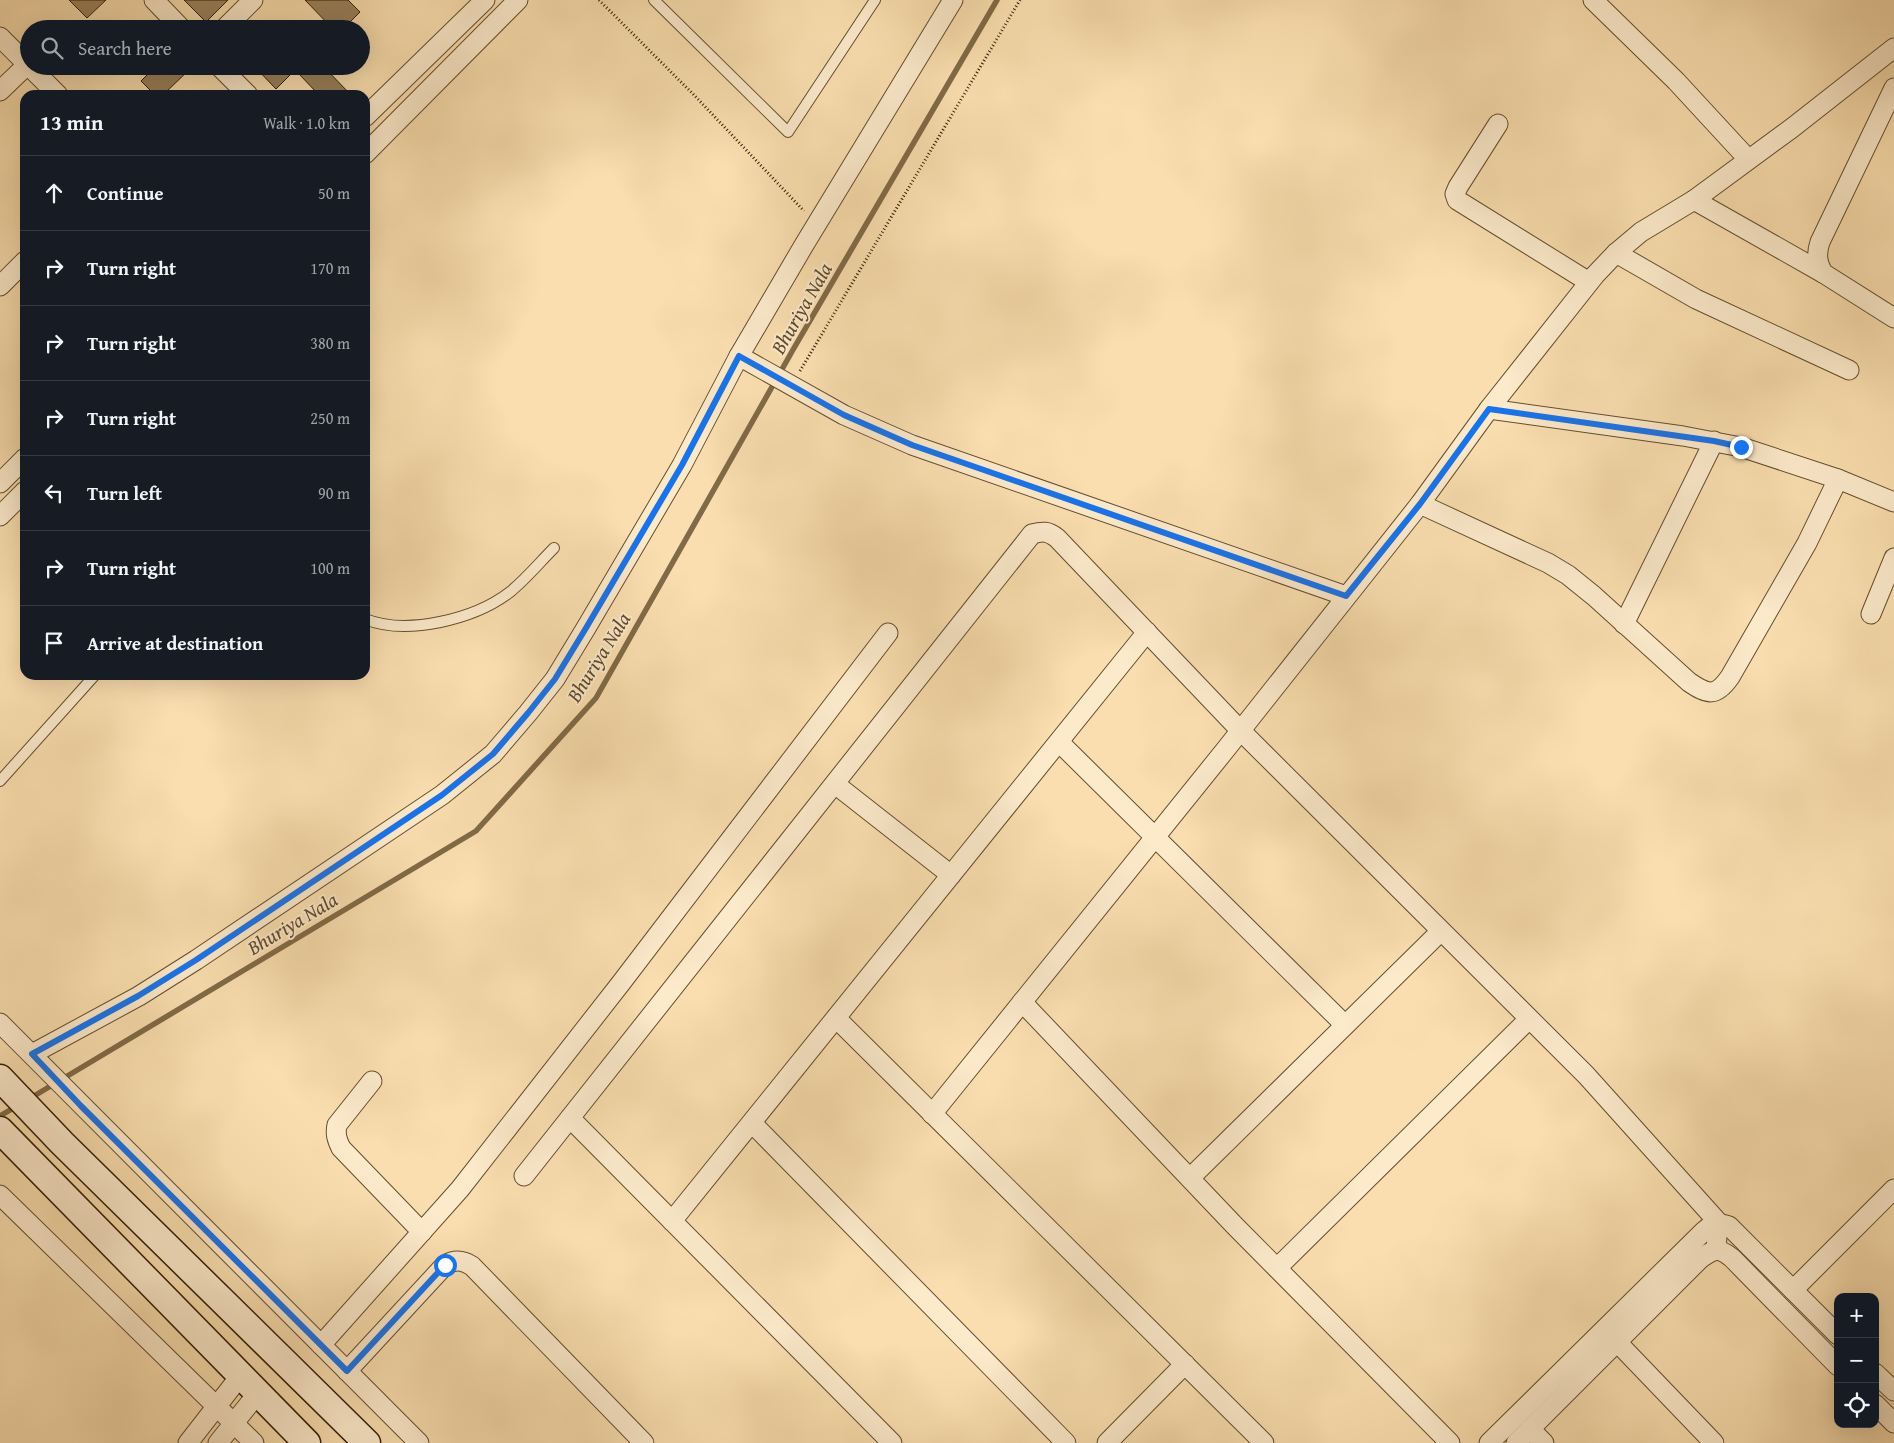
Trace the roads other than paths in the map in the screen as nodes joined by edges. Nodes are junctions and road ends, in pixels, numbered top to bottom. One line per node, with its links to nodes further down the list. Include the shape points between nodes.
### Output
1 (154, 0): 9 (street)
2 (254, 0): 10 (street)
3 (485, 0): 21 (street)
4 (518, 0): 23 (street)
5 (654, 0): 6 (lane, via 788,132)
6 (875, 0)
7 (953, 0): 32 (street, via 817,224)
8 (1594, 0): 24 (street, via 1676,81)
9 (173, 20)
10 (233, 20)
11 (0, 37): 13 (street)
12 (1894, 48): 24 (street)
13 (20, 57)
14 (20, 72): 20 (street)
15 (38, 75): 18 (street)
16 (228, 75): 19 (street)
17 (1894, 88): 28 (street, via 1820,242 1817,253)
18 (53, 90)
19 (243, 90)
20 (0, 91)
21 (370, 112)
22 (1498, 124): 29 (street, via 1458,187 1457,200)
23 (370, 149)
24 (1748, 159): 25 (street)
25 (1694, 200): 26 (street, via 1641,232); 28 (street)
26 (1616, 254): 29 (street); 33 (street, via 1696,299)
27 (20, 273): 30 (street)
28 (1823, 273): 31 (street)
29 (1589, 282): 34 (street)
30 (0, 286)
31 (1894, 318)
32 (746, 360): 45 (street, via 844,415 912,445); 64 (street, via 555,679 493,754 442,795 196,960)
33 (1849, 370)
34 (1489, 409): 35 (street); 41 (street)
35 (1714, 441): 37 (street); 48 (street)
36 (20, 463): 38 (street)
37 (1838, 479): 40 (street); 48 (street, via 1795,566 1722,688 1706,692 1689,682)
38 (0, 483)
39 (20, 496): 42 (street)
40 (1894, 502)
41 (1420, 504): 45 (street); 48 (street, via 1548,563 1587,590)
42 (0, 516)
43 (554, 548): 47 (lane, via 511,591 488,606 457,618 412,626 391,626)
44 (1894, 558): 46 (street)
45 (1346, 596): 52 (street)
46 (1871, 614)
47 (370, 620)
48 (1624, 624)
49 (1147, 632): 52 (street); 53 (street); 55 (street, via 1057,538 1043,531 1032,534)
50 (888, 633): 77 (street, via 616,990 460,1189)
51 (91, 680): 54 (lane)
52 (1240, 730): 56 (street); 58 (street)
53 (1058, 742): 56 (street); 57 (street)
54 (0, 781)
55 (834, 784): 57 (street); 68 (street)
56 (1155, 837): 59 (street); 63 (street)
57 (951, 875): 60 (street)
58 (1441, 931): 61 (street); 63 (street)
59 (1022, 1002): 67 (street); 72 (street)
60 (836, 1018): 67 (street); 69 (street)
61 (1530, 1019): 76 (street, via 1586,1075); 79 (street)
62 (0, 1023): 64 (street)
63 (1345, 1025): 72 (street)
64 (36, 1058): 83 (street)
65 (0, 1079): 97 (street)
66 (372, 1080): 77 (street, via 336,1125 337,1140)
67 (932, 1114): 85 (street)
68 (570, 1118): 71 (street); 75 (street)
69 (752, 1123): 75 (street); 101 (street)
70 (7, 1137): 87 (street)
71 (524, 1176)
72 (1190, 1178): 79 (street)
73 (1894, 1189): 80 (street)
74 (0, 1194): 88 (street)
75 (672, 1221): 100 (street)
76 (1718, 1222): 78 (street); 80 (street, via 1729,1226); 105 (street, via 1710,1225)
77 (422, 1232): 83 (street)
78 (1716, 1250): 82 (street, via 1700,1259); 84 (street, via 1732,1258)
79 (1277, 1268): 104 (street)
80 (1793, 1290): 81 (street)
81 (1834, 1331)
82 (1617, 1342): 92 (street); 108 (street)
83 (321, 1344): 86 (street)
84 (1834, 1362)
85 (1185, 1364): 102 (street); 103 (street)
86 (347, 1371): 98 (street); 99 (street, via 445,1265 452,1261 466,1262)
87 (249, 1384): 88 (street); 90 (street); 96 (street)
88 (217, 1406): 90 (street); 93 (street)
89 (1879, 1408): 91 (street)
90 (234, 1423): 94 (street); 95 (street)
91 (1894, 1423)
92 (1530, 1429): 106 (street); 107 (street)
93 (188, 1443)
94 (218, 1443)
95 (254, 1443)
96 (307, 1443)
97 (367, 1443)
98 (419, 1443)
99 (644, 1443)
100 (892, 1443)
101 (1066, 1443)
102 (1107, 1443)
103 (1264, 1443)
104 (1450, 1443)
105 (1489, 1443)
106 (1516, 1443)
107 (1544, 1443)
108 (1714, 1443)

